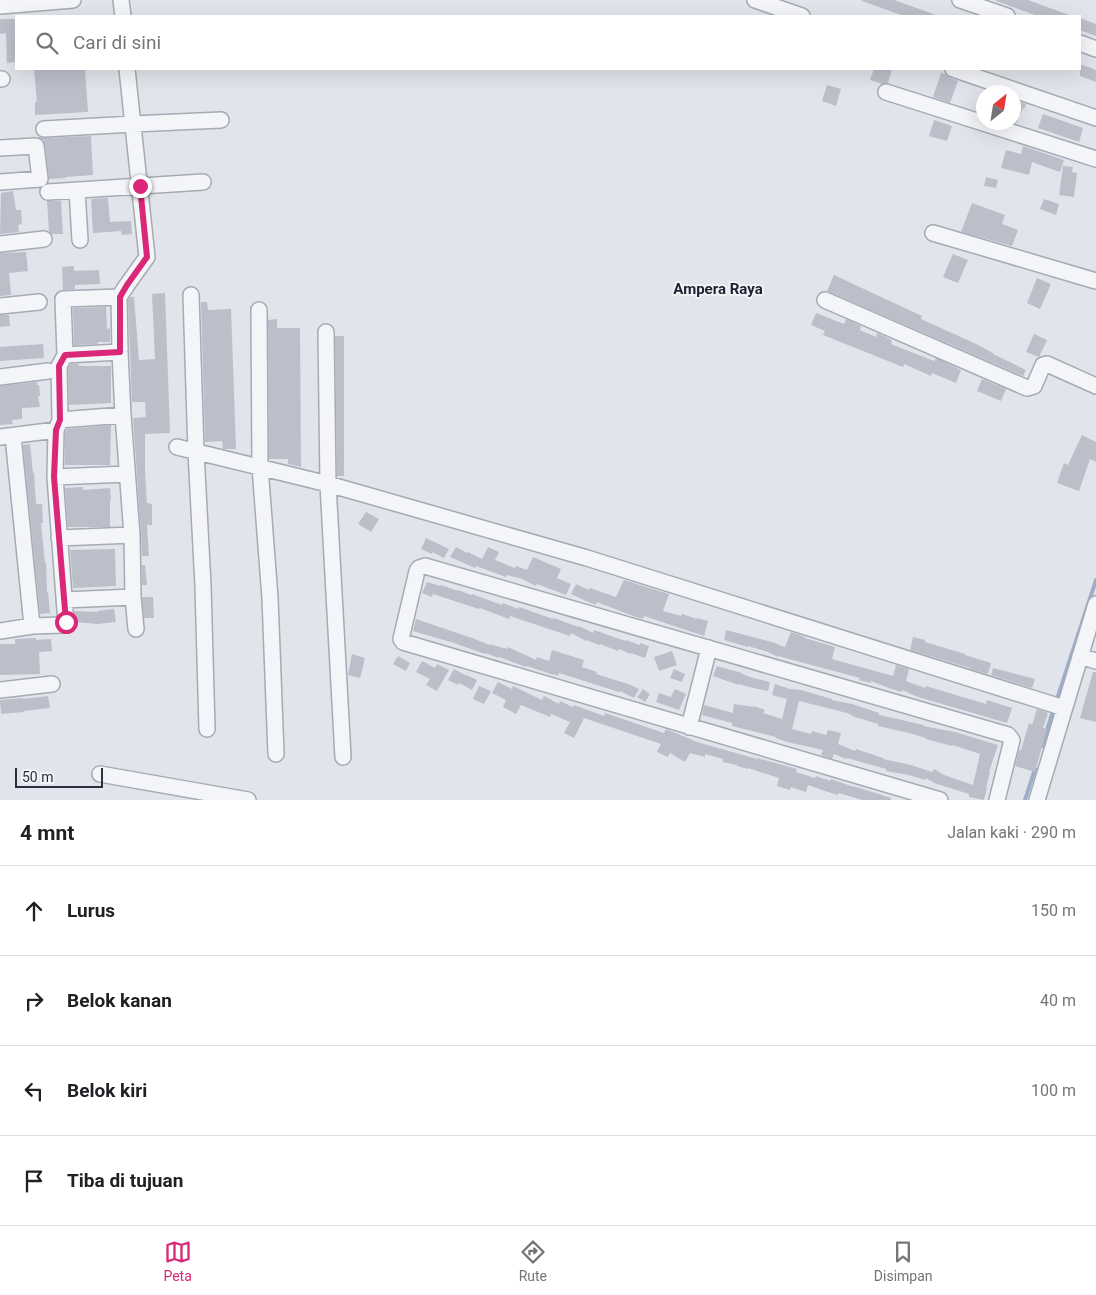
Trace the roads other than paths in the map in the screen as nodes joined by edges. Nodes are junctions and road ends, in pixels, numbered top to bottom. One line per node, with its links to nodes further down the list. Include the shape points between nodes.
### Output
1 (73, 0): 5 (street)
2 (121, 0): 6 (street)
3 (755, 0): 7 (street)
4 (960, 0): 8 (street)
5 (0, 6)
6 (123, 15)
7 (799, 15)
8 (1004, 15)
9 (1081, 43): 10 (street)
10 (1096, 48)
11 (127, 70): 16 (street)
12 (956, 70): 14 (street)
13 (886, 92): 19 (street)
14 (1096, 118)
15 (221, 120): 16 (street)
16 (133, 124): 17 (street); 22 (street)
17 (44, 129)
18 (0, 148): 20 (street, via 36,146 40,179)
19 (1096, 159)
20 (0, 182)
21 (203, 182): 22 (street)
22 (140, 186): 23 (street); 31 (street, via 147,257)
23 (77, 190): 24 (street); 27 (street)
24 (48, 192)
25 (933, 233): 29 (street)
26 (44, 239): 28 (street)
27 (80, 240)
28 (0, 244)
29 (1096, 281)
30 (192, 295): 46 (street)
31 (120, 297): 37 (street); 38 (street, via 63,299)
32 (825, 300): 41 (street, via 1027,388 1034,386 1043,365 1047,364)
33 (39, 302): 34 (street)
34 (0, 306)
35 (259, 310): 47 (street)
36 (326, 332): 50 (street)
37 (120, 352): 38 (street); 42 (street)
38 (65, 355): 43 (street, via 59,366)
39 (48, 371): 40 (street)
40 (0, 377)
41 (1096, 386)
42 (123, 415): 43 (street); 48 (street)
43 (58, 425): 44 (street); 49 (street)
44 (7, 437): 56 (street)
45 (177, 447): 46 (street)
46 (196, 452): 47 (street); 66 (street)
47 (260, 467): 50 (street); 67 (street, via 270,598)
48 (127, 474): 49 (street); 51 (street)
49 (54, 477): 52 (street)
50 (328, 484): 64 (street, via 587,558); 68 (street)
51 (132, 535): 52 (street); 53 (street)
52 (59, 538): 54 (street)
53 (133, 597): 54 (street); 57 (street)
54 (64, 600): 56 (street, via 65,625)
55 (1096, 604): 60 (street)
56 (32, 626): 58 (street)
57 (136, 629)
58 (0, 631)
59 (709, 648): 65 (street); 65 (street, via 425,566 417,570 401,639 403,642); 73 (street, via 1008,735 1012,740)
60 (1080, 656): 61 (street); 64 (street)
61 (1096, 661)
62 (52, 684): 63 (street)
63 (0, 690)
64 (1064, 708): 70 (street)
65 (688, 726): 72 (street)
66 (206, 728)
67 (276, 754)
68 (343, 758)
69 (100, 774): 71 (street)
70 (1041, 799)
71 (248, 800)
72 (940, 800)
73 (997, 800)

